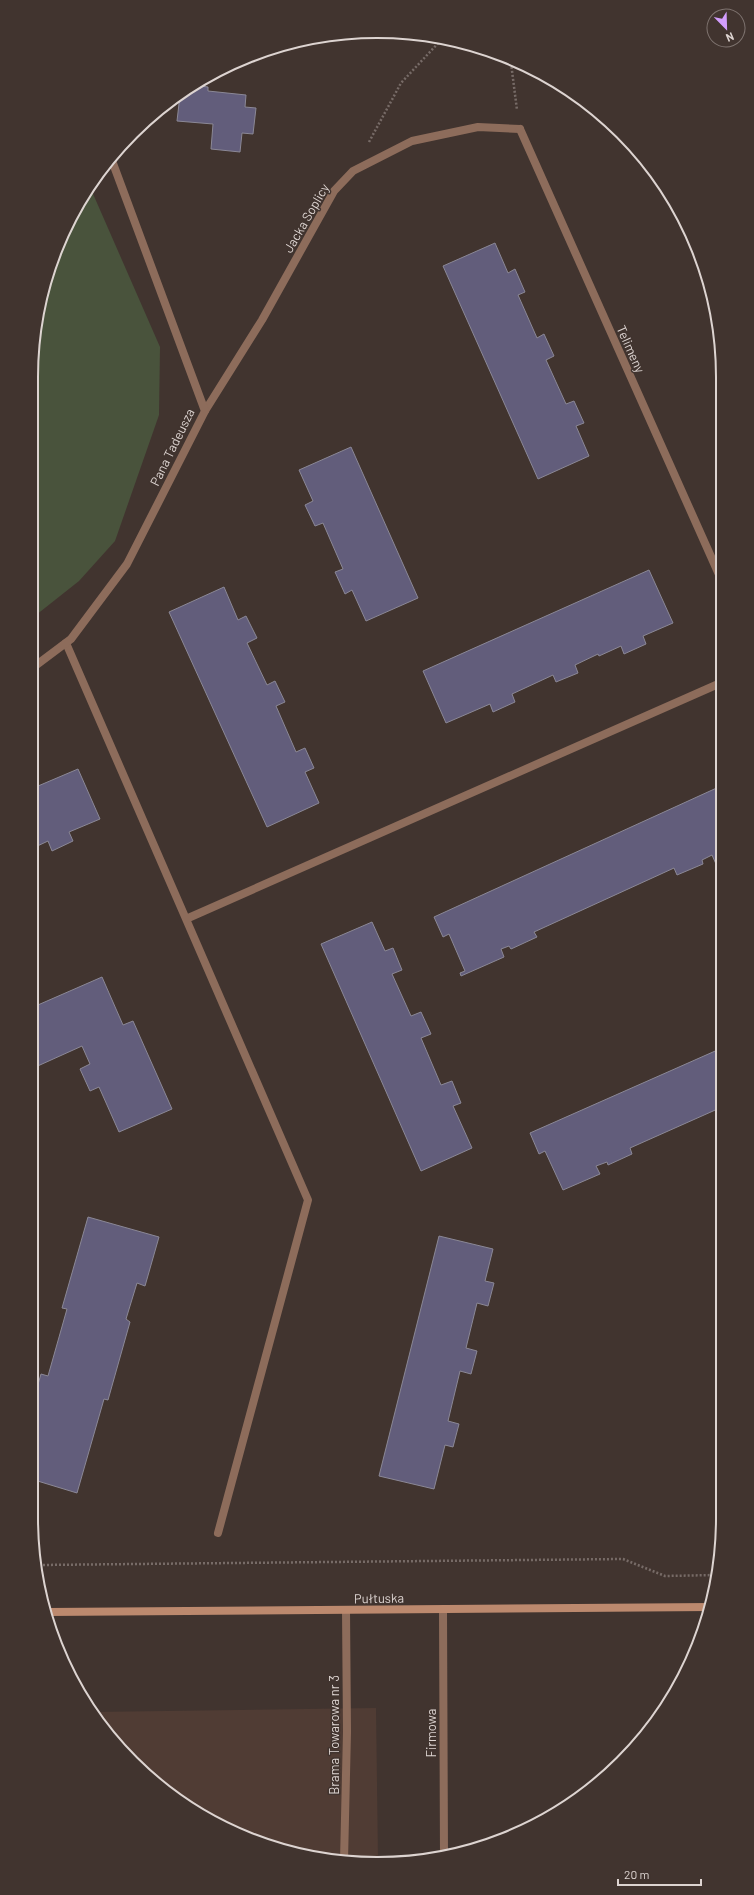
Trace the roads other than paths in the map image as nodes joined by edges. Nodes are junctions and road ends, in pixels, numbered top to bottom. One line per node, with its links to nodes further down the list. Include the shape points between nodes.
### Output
1 (520, 129): 3 (street, Jacka Soplicy, via 478,127 412,142 353,171 334,191 262,320); 4 (street, Telimeny)
2 (113, 164): 3 (street, Pana Tadeusza)
3 (204, 411): 5 (street, Pana Tadeusza, via 127,564 71,639)
4 (716, 567)
5 (66, 642): 6 (street, Pana Tadeusza); 8 (street)
6 (38, 664)
7 (716, 685): 8 (street)
8 (186, 920): 9 (street, via 308,1200)
9 (218, 1533)
10 (704, 1607): 11 (main road, Pułtuska)
11 (443, 1609): 12 (main road, Pułtuska); 14 (street, Firmowa)
12 (346, 1610): 13 (main road, Pułtuska); 15 (street, Brama Towarowa nr 3)
13 (52, 1612)
14 (444, 1850)
15 (344, 1855)

